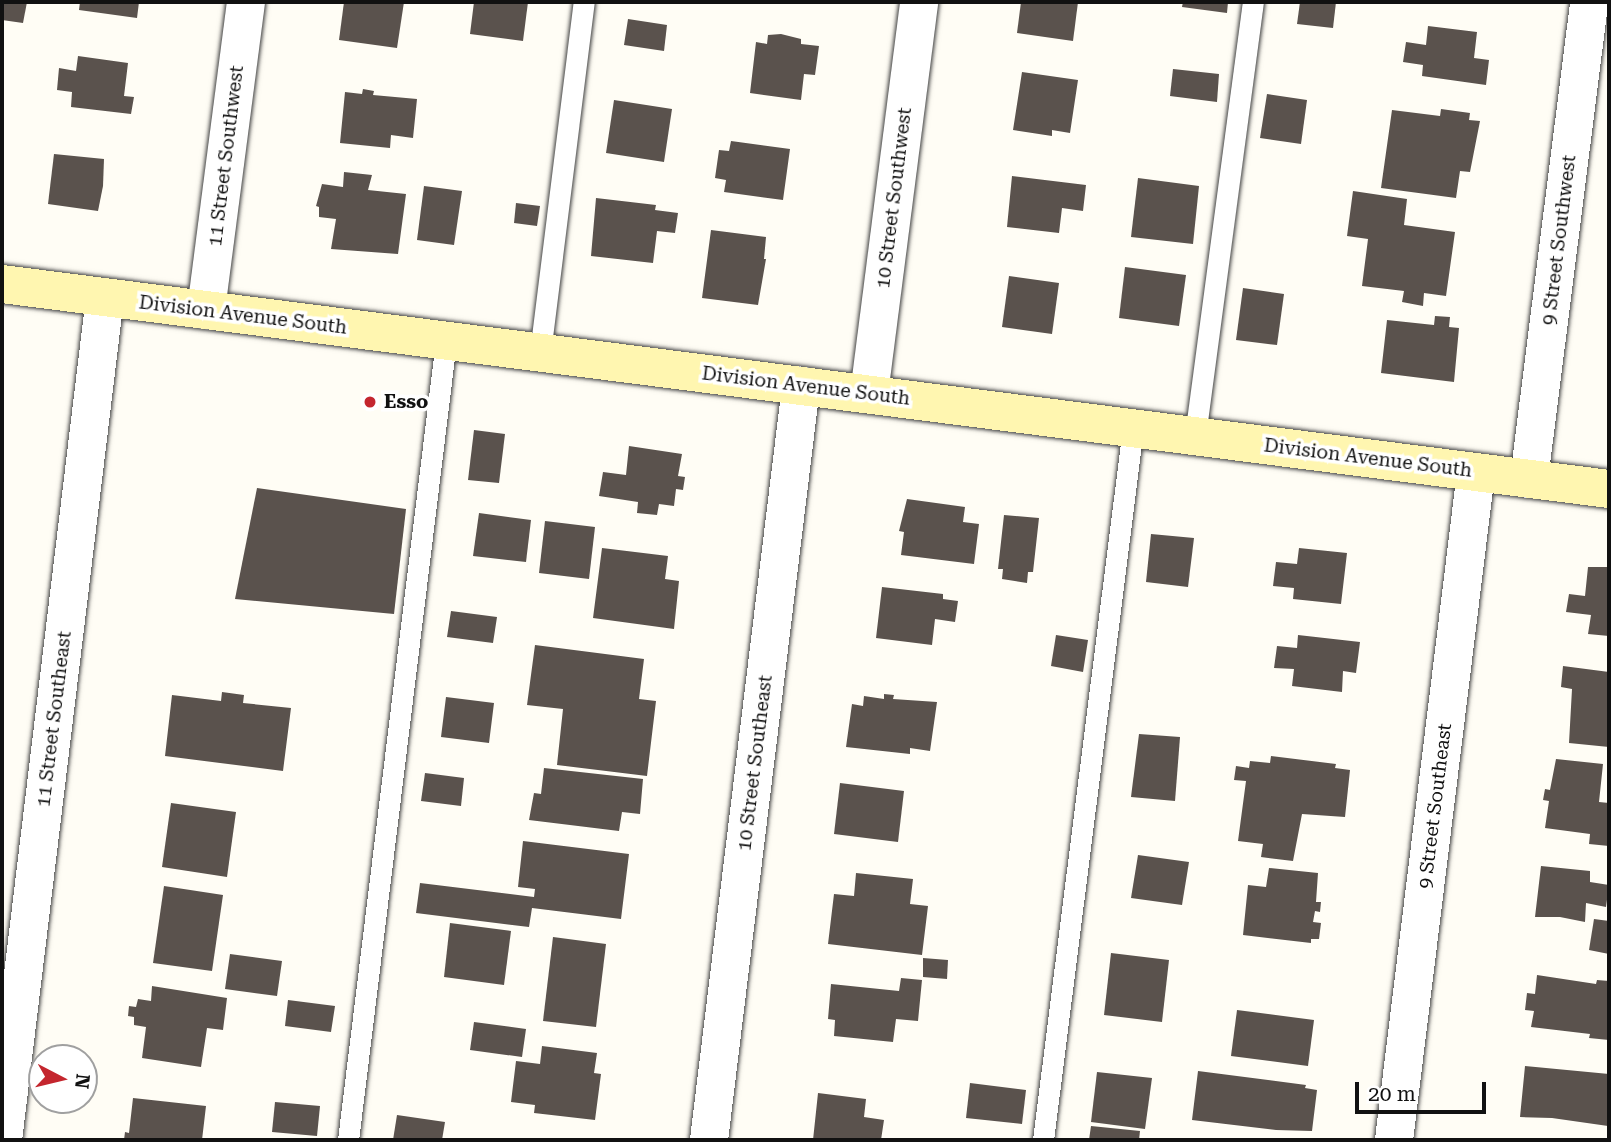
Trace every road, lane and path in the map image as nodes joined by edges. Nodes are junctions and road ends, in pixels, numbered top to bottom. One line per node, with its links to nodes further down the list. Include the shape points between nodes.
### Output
1 (246, 2): 8 (street, 11 Street Southwest)
2 (584, 2): 10 (lane)
3 (919, 2): 12 (street, 10 Street Southwest)
4 (1253, 2): 14 (lane)
5 (1589, 2): 16 (street, 9 Street Southwest)
6 (2, 284): 7 (street, Division Avenue South)
7 (105, 297): 8 (street, Division Avenue South); 18 (street, 11 Street Southeast)
8 (206, 310): 9 (street, Division Avenue South)
9 (446, 341): 10 (street, Division Avenue South); 19 (lane)
10 (540, 353): 11 (street, Division Avenue South)
11 (801, 386): 12 (street, Division Avenue South); 20 (street, 10 Street Southeast)
12 (869, 394): 13 (street, Division Avenue South)
13 (1133, 428): 14 (street, Division Avenue South); 21 (lane)
14 (1195, 436): 15 (street, Division Avenue South)
15 (1476, 472): 16 (street, Division Avenue South); 22 (street, 9 Street Southeast)
16 (1529, 479): 17 (street, Division Avenue South)
17 (1609, 489)
18 (3, 1140)
19 (348, 1140)
20 (709, 1140)
21 (1043, 1140)
22 (1394, 1140)

